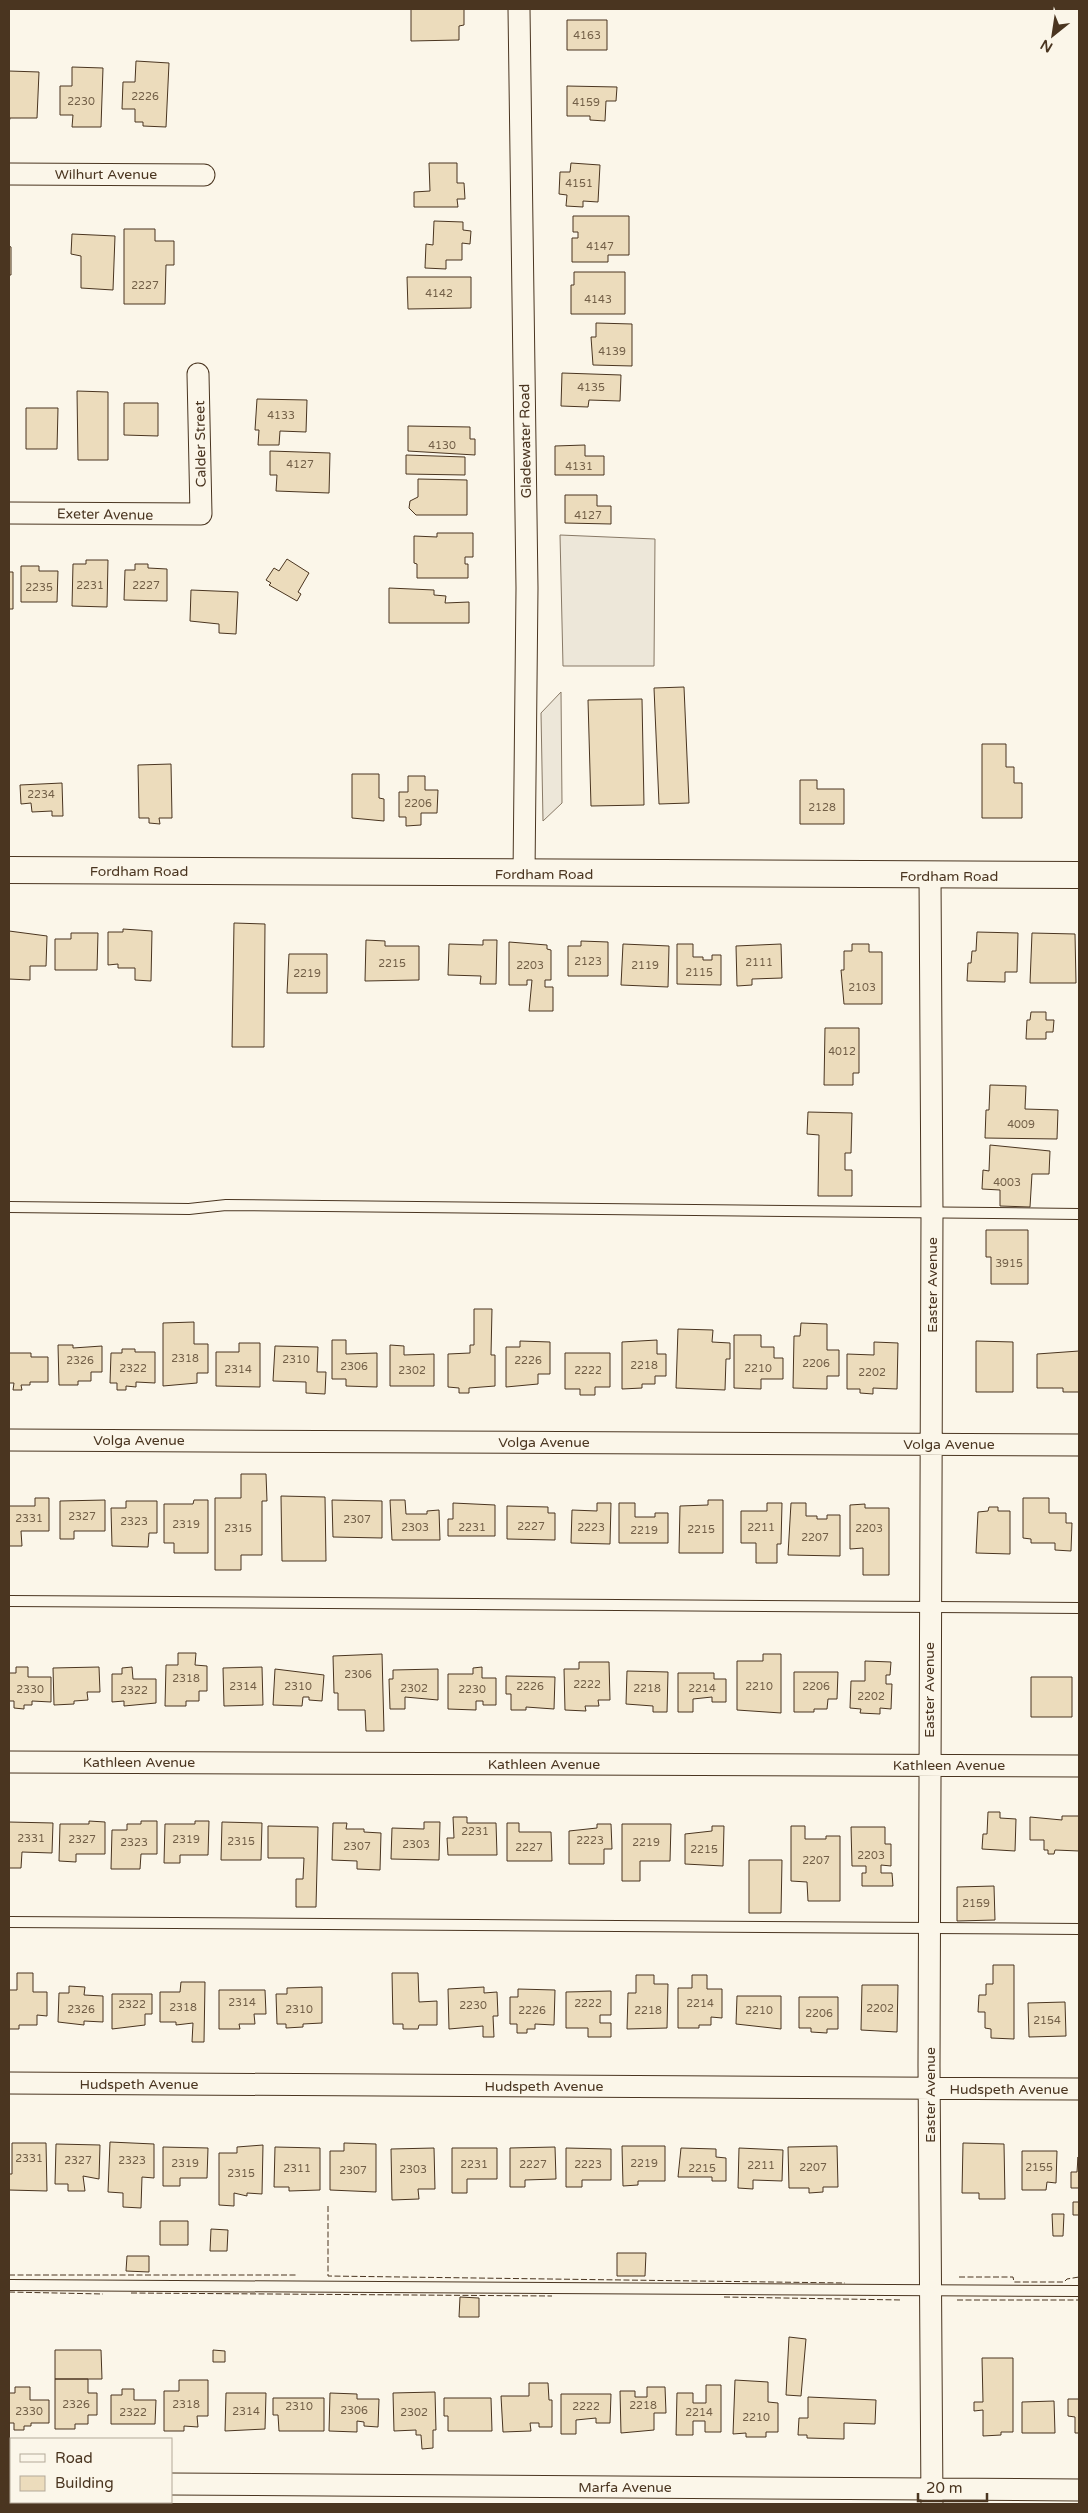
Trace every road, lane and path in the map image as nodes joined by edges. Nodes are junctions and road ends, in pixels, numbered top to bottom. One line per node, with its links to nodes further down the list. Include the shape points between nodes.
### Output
1 (520, 9): 8 (street, Gladewater Road, via 527,588)
2 (9, 174): 3 (street, Wilhurt Avenue)
3 (204, 175)
4 (198, 374): 6 (street, Calder Street)
5 (9, 513): 6 (street, Exeter Avenue)
6 (201, 514)
7 (9, 870): 8 (street, Fordham Road)
8 (524, 874): 10 (street, Fordham Road)
9 (1079, 875): 10 (street, Fordham Road)
10 (930, 876): 12 (street, Easter Avenue)
11 (9, 1207): 12 (lane, via 189,1209 226,1204)
12 (932, 1212): 13 (lane); 15 (street, Easter Avenue)
13 (1079, 1214)
14 (9, 1440): 15 (street, Volga Avenue)
15 (932, 1443): 16 (street, Volga Avenue); 18 (street, Easter Avenue)
16 (1079, 1445)
17 (9, 1602): 18 (lane)
18 (929, 1607): 19 (lane); 21 (street, Easter Avenue)
19 (1079, 1608)
20 (9, 1762): 21 (street, Kathleen Avenue)
21 (929, 1766): 22 (street, Kathleen Avenue); 24 (street, Easter Avenue)
22 (1079, 1766)
23 (9, 1922): 24 (lane)
24 (931, 1927): 25 (lane); 27 (street, Easter Avenue)
25 (1079, 1929)
26 (9, 2083): 27 (street, Hudspeth Avenue)
27 (929, 2088): 28 (street, Hudspeth Avenue); 30 (street, Easter Avenue)
28 (1079, 2089)
29 (9, 2285): 30 (lane)
30 (930, 2289): 31 (lane); 34 (street, Easter Avenue)
31 (1079, 2291)
32 (172, 2484): 34 (street, Marfa Avenue)
33 (1079, 2490): 34 (street, Marfa Avenue)
34 (932, 2497)

